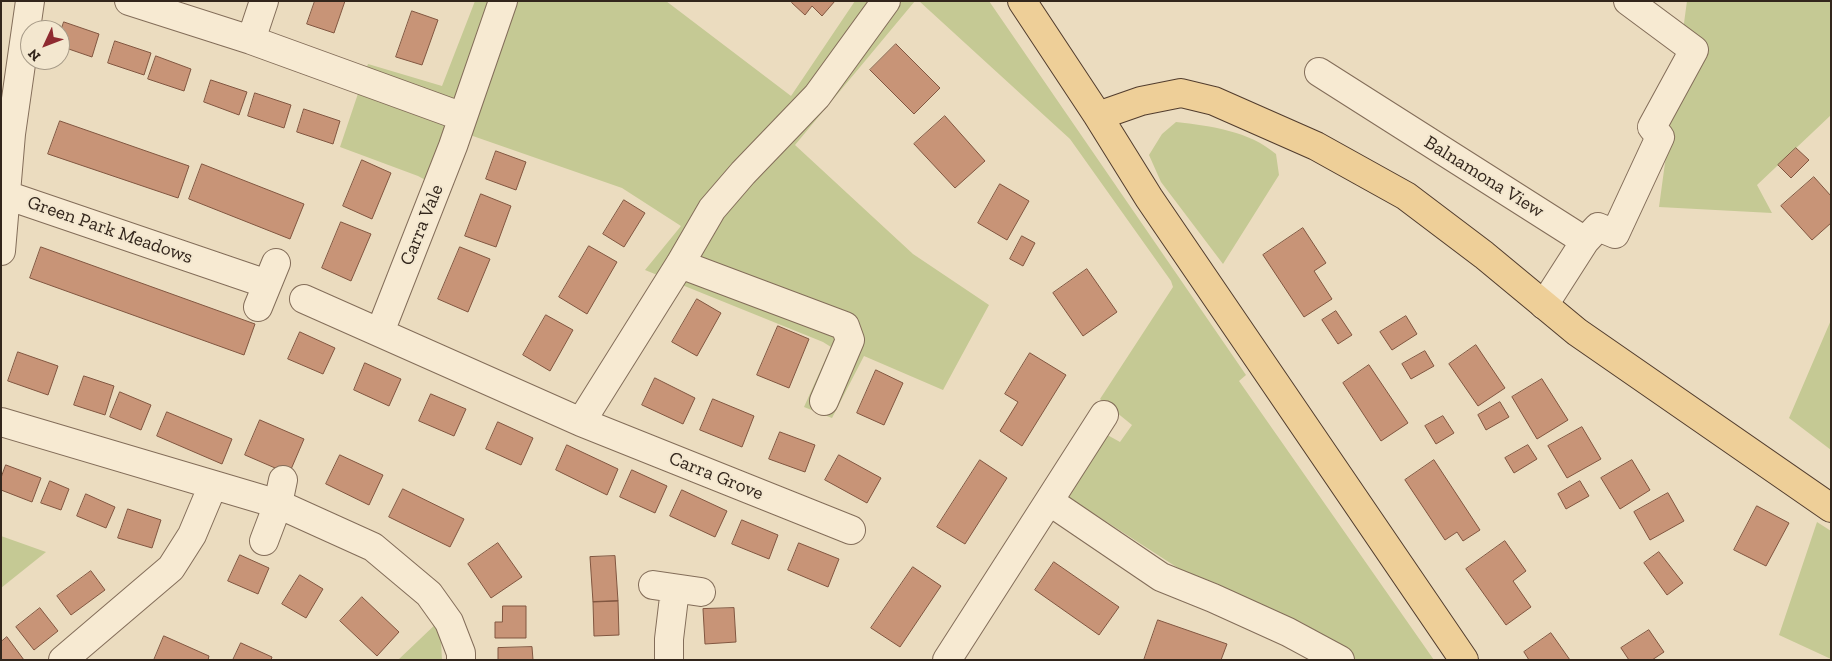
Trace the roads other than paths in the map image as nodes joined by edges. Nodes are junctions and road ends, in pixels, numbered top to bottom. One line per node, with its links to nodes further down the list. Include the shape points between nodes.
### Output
1 (30, 1): 12 (street)
2 (129, 1): 8 (street)
3 (264, 1): 8 (street)
4 (504, 1): 11 (street, Carra Vale)
5 (886, 1): 15 (street, via 816,96 712,209)
6 (1022, 1): 10 (main road)
7 (1628, 1): 13 (street, via 1694,50 1652,128 1660,137 1615,234 1598,227)
8 (251, 40): 11 (street)
9 (1319, 72): 13 (street, Balnamona View)
10 (1098, 116): 18 (main road, via 1141,101 1181,93 1214,101 1316,146 1406,196); 36 (main road, via 1149,198)
11 (463, 117): 19 (street, Carra Vale)
12 (6, 194): 14 (street, Green Park Meadows); 16 (street, Green Park Meadows)
13 (1585, 241): 18 (street)
14 (1, 251)
15 (680, 264): 20 (street, via 845,326 850,340); 23 (street)
16 (267, 285)
17 (304, 298): 19 (street)
18 (1544, 305): 27 (main road, via 1577,332)
19 (380, 332): 23 (street)
20 (824, 401)
21 (1104, 415): 26 (street)
22 (1, 422): 24 (street)
23 (582, 422): 28 (street, Carra Grove)
24 (213, 485): 25 (street); 31 (street, via 192,535 171,568)
25 (281, 492): 29 (street); 32 (street, via 373,547 429,594 449,622 462,653)
26 (1049, 501): 34 (street); 35 (street, via 1162,577 1213,598)
27 (1831, 508)
28 (851, 530)
29 (264, 541)
30 (676, 589): 33 (street)
31 (75, 656)
32 (461, 660)
33 (669, 660)
34 (947, 660)
35 (1340, 660)
36 (1464, 660)

